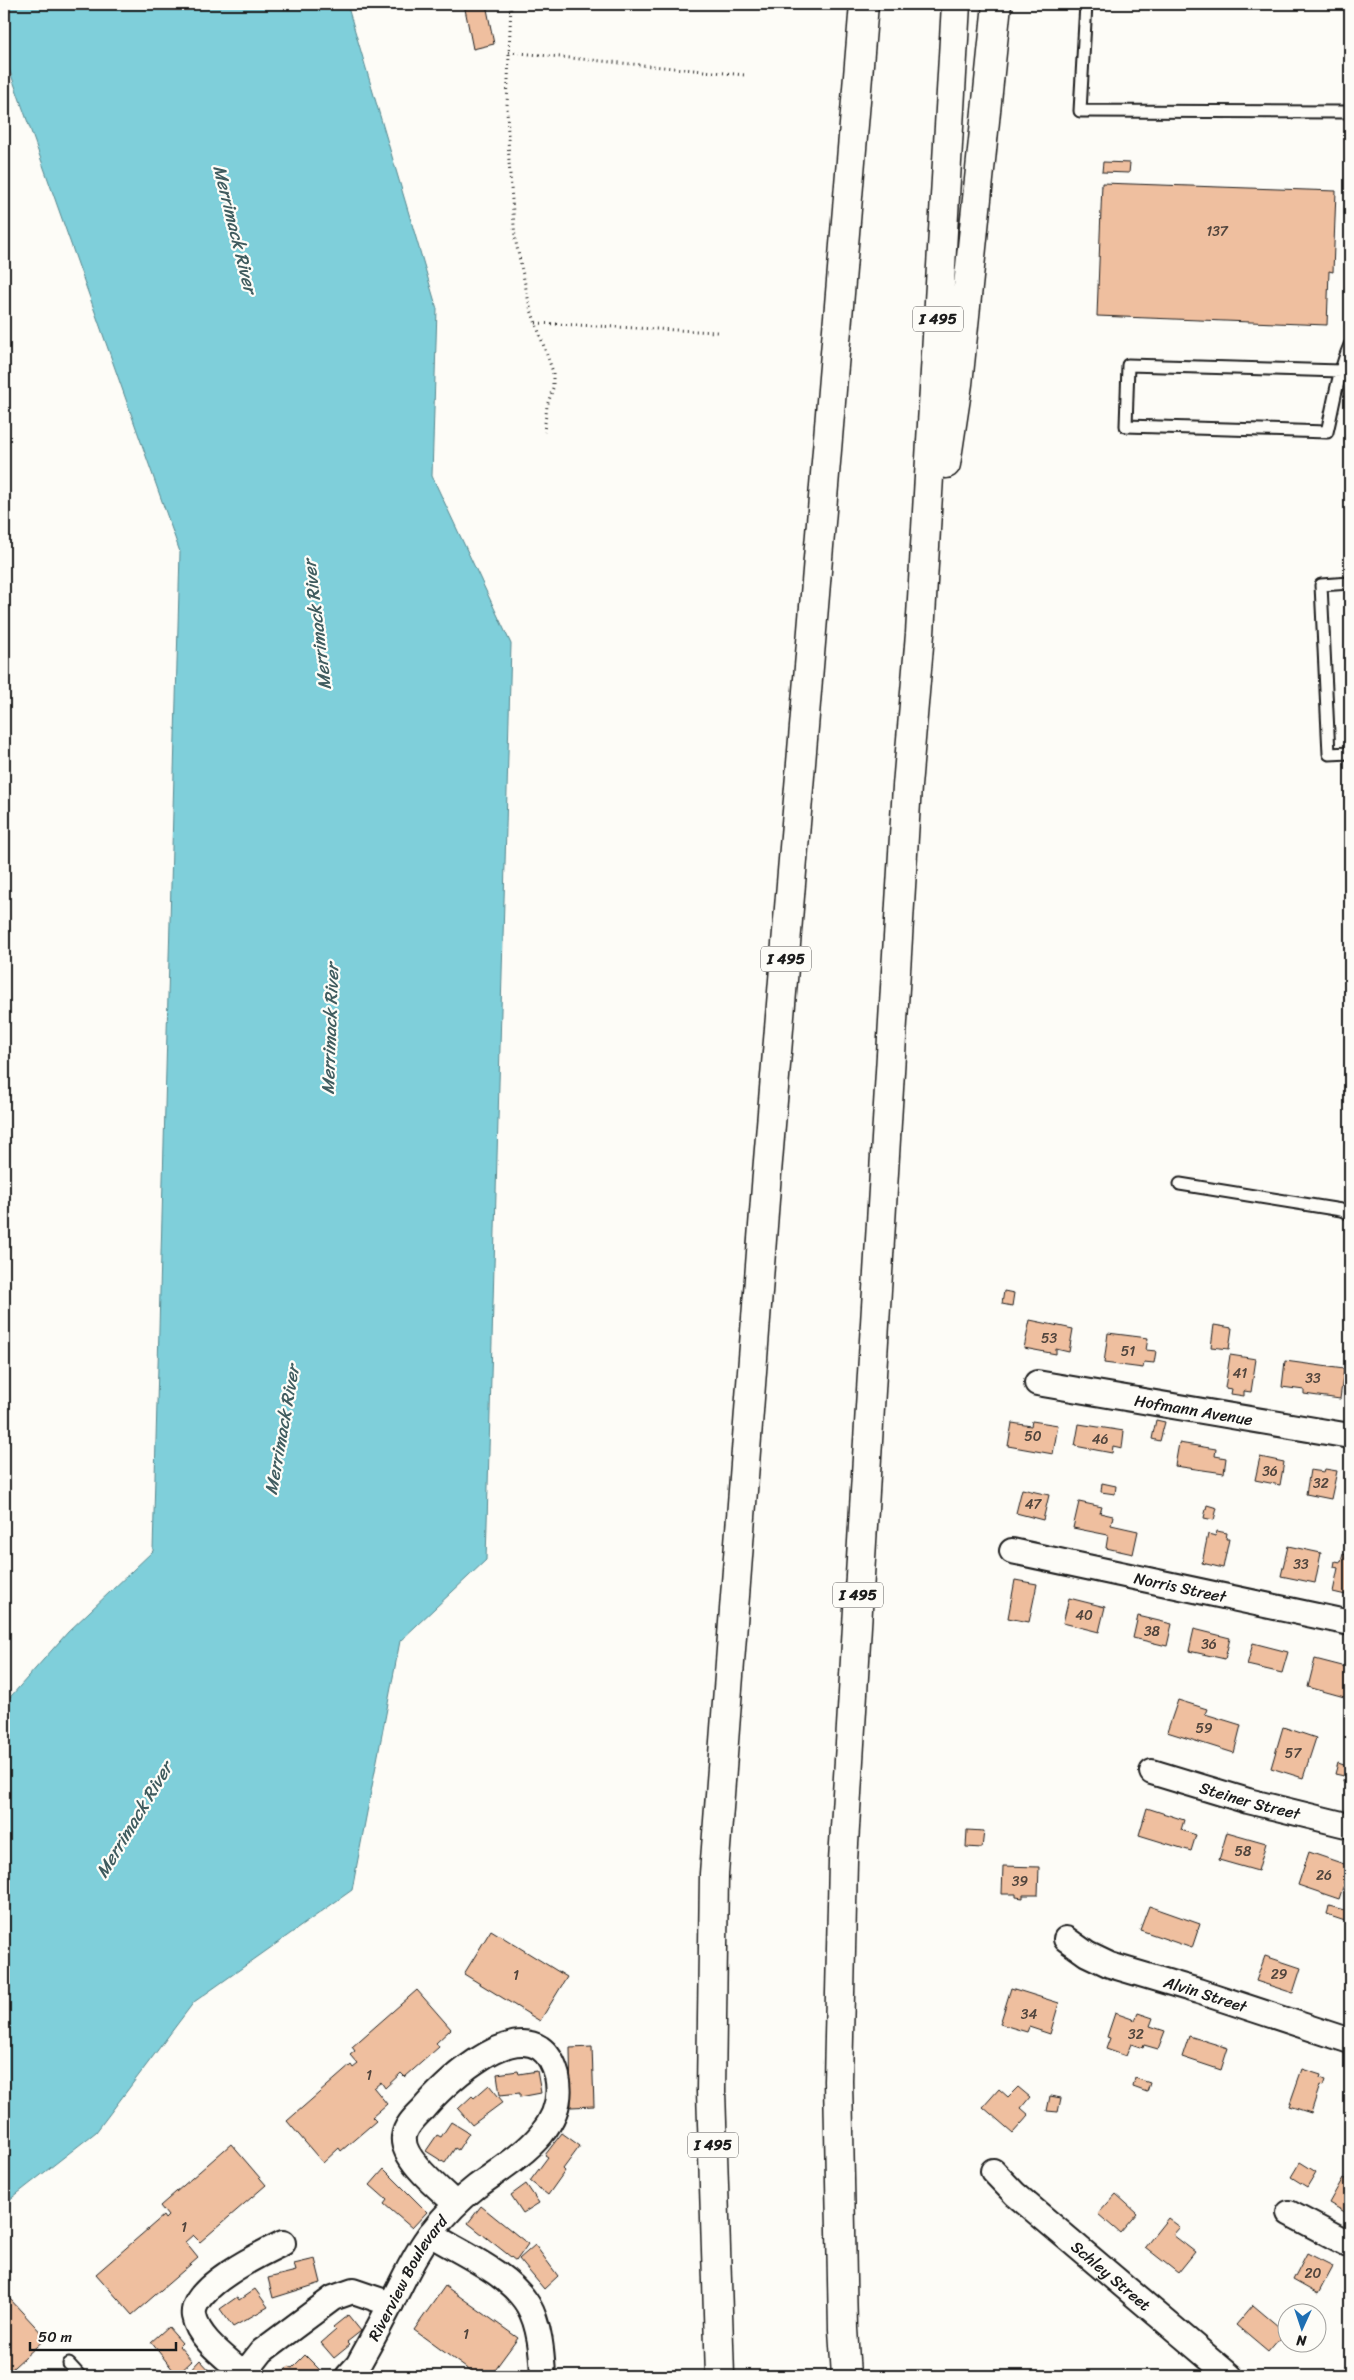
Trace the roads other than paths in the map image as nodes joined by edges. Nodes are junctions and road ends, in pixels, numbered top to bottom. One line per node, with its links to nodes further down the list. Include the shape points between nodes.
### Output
1 (864, 4): 33 (highway, I 495, via 767,1173 714,1874 711,2091)
2 (956, 4): 9 (highway, I 495)
3 (997, 4): 9 (highway, via 958,384)
4 (1086, 4): 5 (lane, via 1080,111)
5 (1350, 112)
6 (1350, 345): 7 (lane)
7 (1341, 372): 7 (lane, via 1128,365 1126,426 1327,432)
8 (1350, 583): 10 (lane, via 1321,585 1329,754)
9 (920, 634): 34 (highway, I 495, via 906,796 843,1861 838,2081)
10 (1350, 753)
11 (1180, 1184): 12 (lane, via 1342,1210)
12 (1350, 1214)
13 (1037, 1383): 14 (street, Hofmann Avenue)
14 (1350, 1436)
15 (1012, 1551): 16 (street, Norris Street)
16 (1350, 1623)
17 (1152, 1772): 18 (street, Steiner Street, via 1248,1801)
18 (1350, 1826)
19 (1066, 1939): 20 (street, Alvin Street, via 1110,1965)
20 (1350, 2042)
21 (993, 2171): 35 (street, Schley Street, via 1015,2194)
22 (456, 2204): 22 (street, Riverview Boulevard, via 530,2148 557,2108 559,2087 554,2063 539,2048 520,2044 497,2050 469,2064 410,2123 404,2137 409,2154 429,2180); 24 (street, Riverview Boulevard)
23 (1289, 2213): 26 (street)
24 (430, 2234): 27 (street, Riverview Boulevard); 32 (street, via 508,2280 529,2306 542,2353)
25 (283, 2243): 29 (street, via 238,2265 195,2306 194,2315 202,2334)
26 (1350, 2245)
27 (391, 2304): 29 (street, via 354,2291 334,2298 262,2351); 31 (street, Riverview Boulevard, via 358,2365)
28 (69, 2364): 30 (lane)
29 (245, 2375)
30 (80, 2376)
31 (348, 2376)
32 (543, 2376)
33 (720, 2376)
34 (846, 2376)
35 (1230, 2376)

